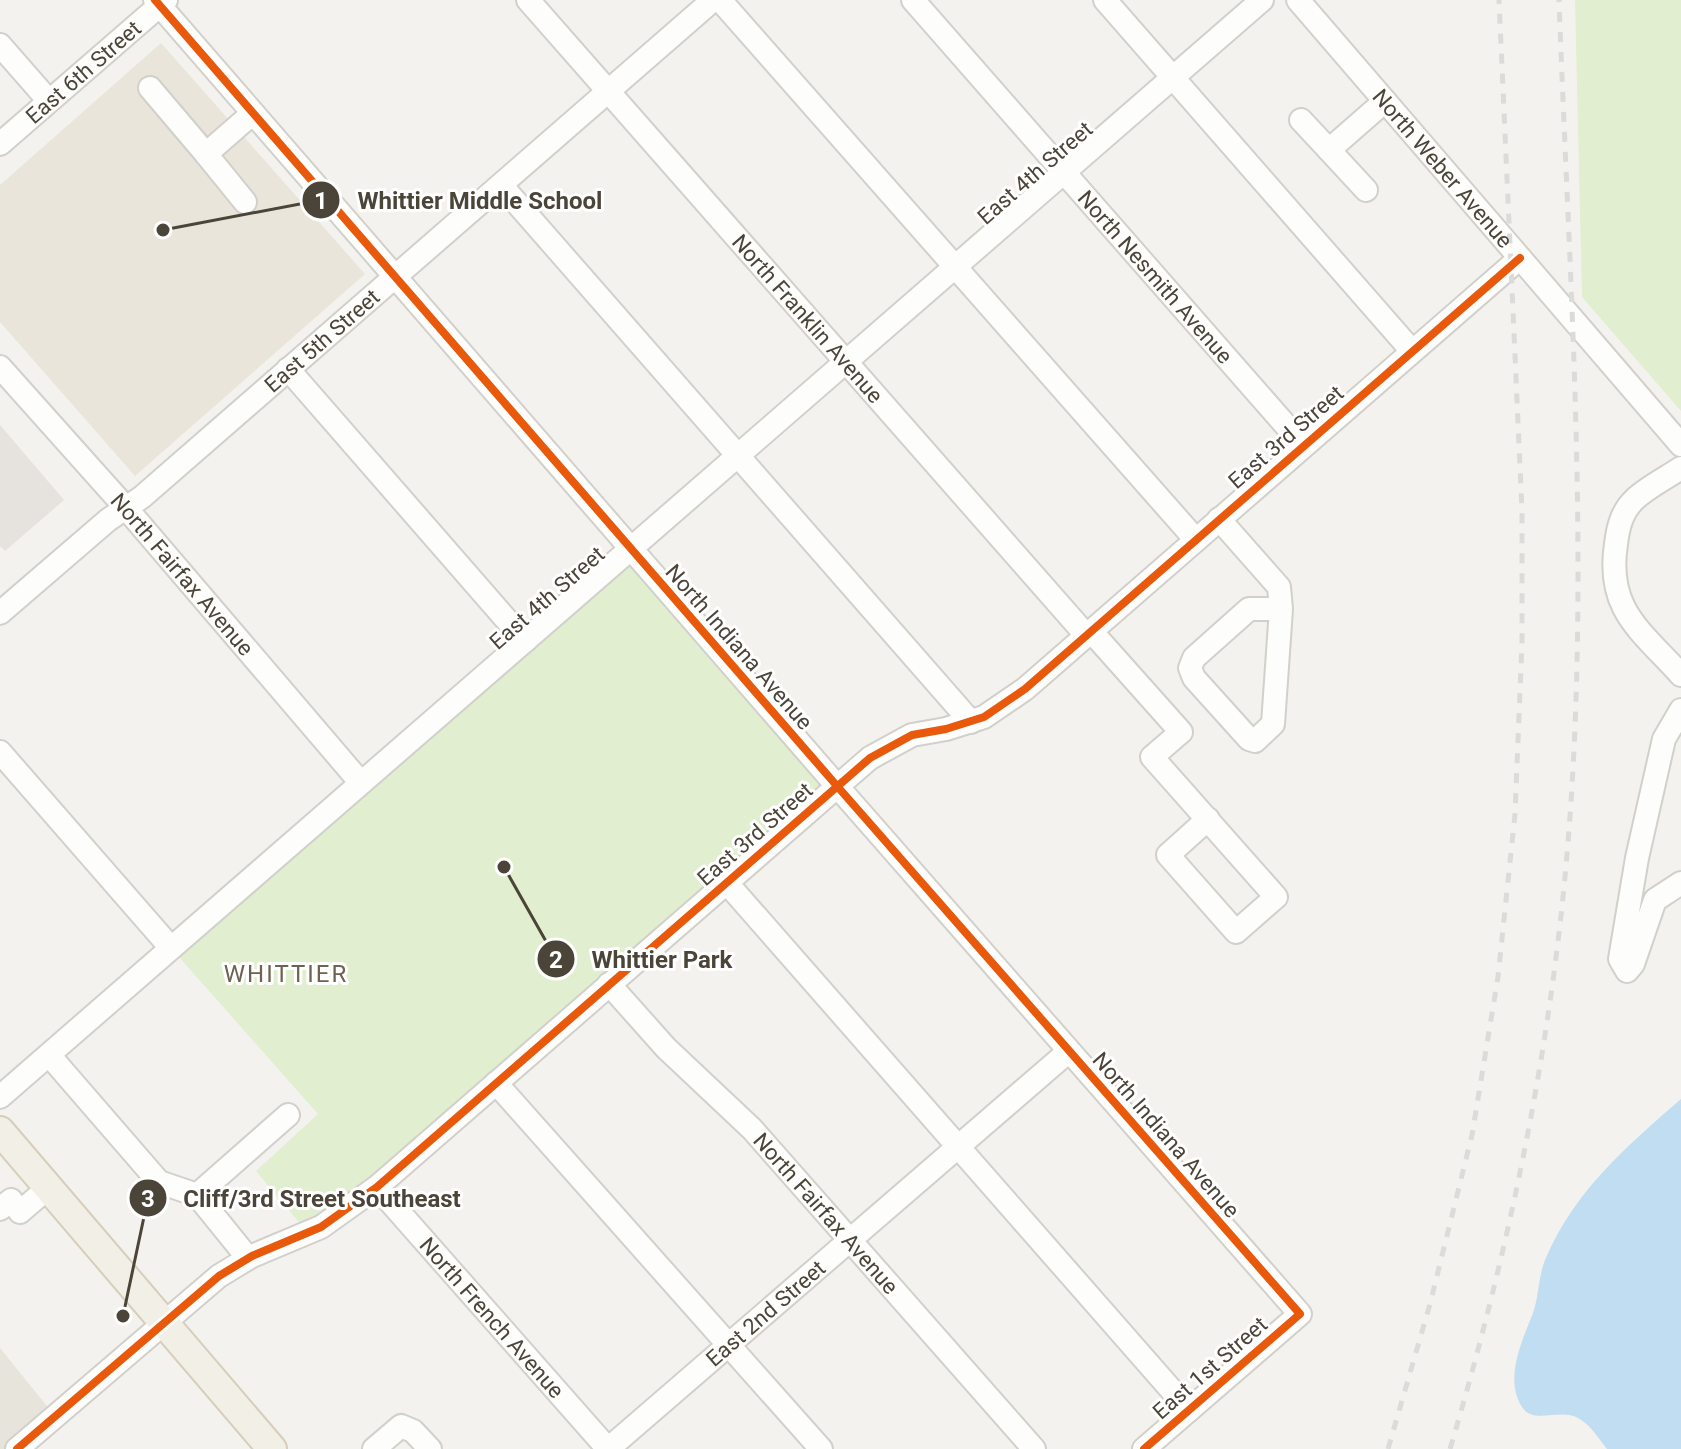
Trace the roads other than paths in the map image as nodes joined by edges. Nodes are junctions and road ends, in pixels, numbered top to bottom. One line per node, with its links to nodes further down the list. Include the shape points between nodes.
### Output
1 (528, 0): 12 (street, North Franklin Avenue)
2 (713, 0): 12 (street, East 5th Street)
3 (720, 0): 25 (street)
4 (913, 0): 20 (street, North Nesmith Avenue)
5 (1105, 0): 10 (street)
6 (1262, 0): 10 (street, East 4th Street)
7 (1298, 0): 14 (street, North Weber Avenue)
8 (160, 2): 13 (street, East 6th Street); 15 (street, North Indiana Avenue)
9 (0, 45): 13 (street)
10 (1172, 78): 20 (street, East 4th Street); 27 (street)
11 (150, 88): 19 (street)
12 (608, 91): 21 (street, East 5th Street); 28 (street, North Franklin Avenue)
13 (49, 101): 17 (street, East 6th Street)
14 (1385, 101): 18 (street); 24 (street, North Weber Avenue)
15 (253, 113): 19 (street); 26 (street, North Indiana Avenue)
16 (1301, 120): 18 (street)
17 (0, 144)
18 (1329, 150): 22 (street)
19 (206, 154): 23 (street)
20 (1064, 172): 25 (street, East 4th Street); 31 (street, North Nesmith Avenue)
21 (501, 185): 26 (street, East 5th Street); 33 (street)
22 (1366, 190)
23 (245, 202)
24 (1520, 258): 27 (street, East 3rd Street); 32 (street, North Weber Avenue)
25 (954, 268): 28 (street, East 4th Street); 37 (street)
26 (395, 277): 30 (street, East 5th Street); 38 (street, North Indiana Avenue)
27 (1412, 351): 31 (street, East 3rd Street)
28 (846, 362): 33 (street, East 4th Street); 41 (street, North Franklin Avenue)
29 (0, 367): 35 (street, North Fairfax Avenue)
30 (288, 369): 35 (street, East 5th Street); 42 (street)
31 (1303, 445): 36 (street, East 3rd Street)
32 (1681, 445)
33 (738, 456): 38 (street, East 4th Street); 45 (street)
34 (1681, 468): 43 (street, via 1633,501 1619,522 1613,565 1616,591 1629,618)
35 (126, 508): 40 (street, East 5th Street); 47 (street, North Fairfax Avenue)
36 (1219, 519): 37 (street, East 3rd Street); 39 (street, via 1279,587)
37 (1196, 540): 41 (street, East 3rd Street)
38 (631, 549): 42 (street, East 4th Street); 48 (street, North Indiana Avenue)
39 (1281, 609): 39 (street, via 1273,724 1255,741 1190,668 1194,658 1249,609)
40 (0, 613)
41 (1089, 633): 45 (street, East 3rd Street, via 1025,689); 49 (street, North Franklin Avenue, via 1181,732 1152,757)
42 (525, 641): 47 (street, East 4th Street)
43 (1681, 675)
44 (1681, 710): 51 (street, via 1664,739 1649,803 1620,959 1627,971 1655,900)
45 (971, 722): 48 (street, East 3rd Street, via 899,740)
46 (0, 752): 52 (street)
47 (361, 783): 52 (street, East 4th Street)
48 (837, 786): 50 (street, East 3rd Street); 54 (street, North Indiana Avenue)
49 (1208, 819): 49 (street, via 1276,897 1236,932 1168,855)
50 (726, 882): 53 (street, East 3rd Street); 60 (street)
51 (1681, 883)
52 (171, 948): 55 (street, East 4th Street)
53 (609, 984): 56 (street, East 3rd Street); 65 (street, North Fairfax Avenue)
54 (1069, 1051): 60 (street, East 2nd Street); 67 (street, North Indiana Avenue)
55 (49, 1055): 57 (street, East 4th Street); 63 (street, via 159,1182)
56 (496, 1083): 61 (street, East 3rd Street); 69 (street)
57 (0, 1097)
58 (288, 1115): 63 (street)
59 (0, 1131): 62 (main road)
60 (960, 1146): 65 (street, East 2nd Street); 70 (street)
61 (377, 1187): 66 (street, East 3rd Street, via 321,1227); 75 (street, North French Avenue)
62 (48, 1188): 64 (street, via 20,1212); 68 (main road)
63 (197, 1195): 66 (street)
64 (4, 1199)
65 (851, 1239): 69 (street, East 2nd Street); 77 (street, North Fairfax Avenue)
66 (248, 1258): 68 (street, East 3rd Street)
67 (1300, 1314): 70 (street, East 1st Street)
68 (162, 1322): 71 (street, East 3rd Street); 72 (main road)
69 (729, 1344): 75 (street, East 2nd Street); 76 (street)
70 (1189, 1410): 78 (street, East 1st Street)
71 (17, 1449)
72 (272, 1449)
73 (374, 1449): 74 (street, via 401,1426)
74 (430, 1449)
75 (608, 1449)
76 (821, 1449)
77 (1034, 1449)
78 (1144, 1449)

